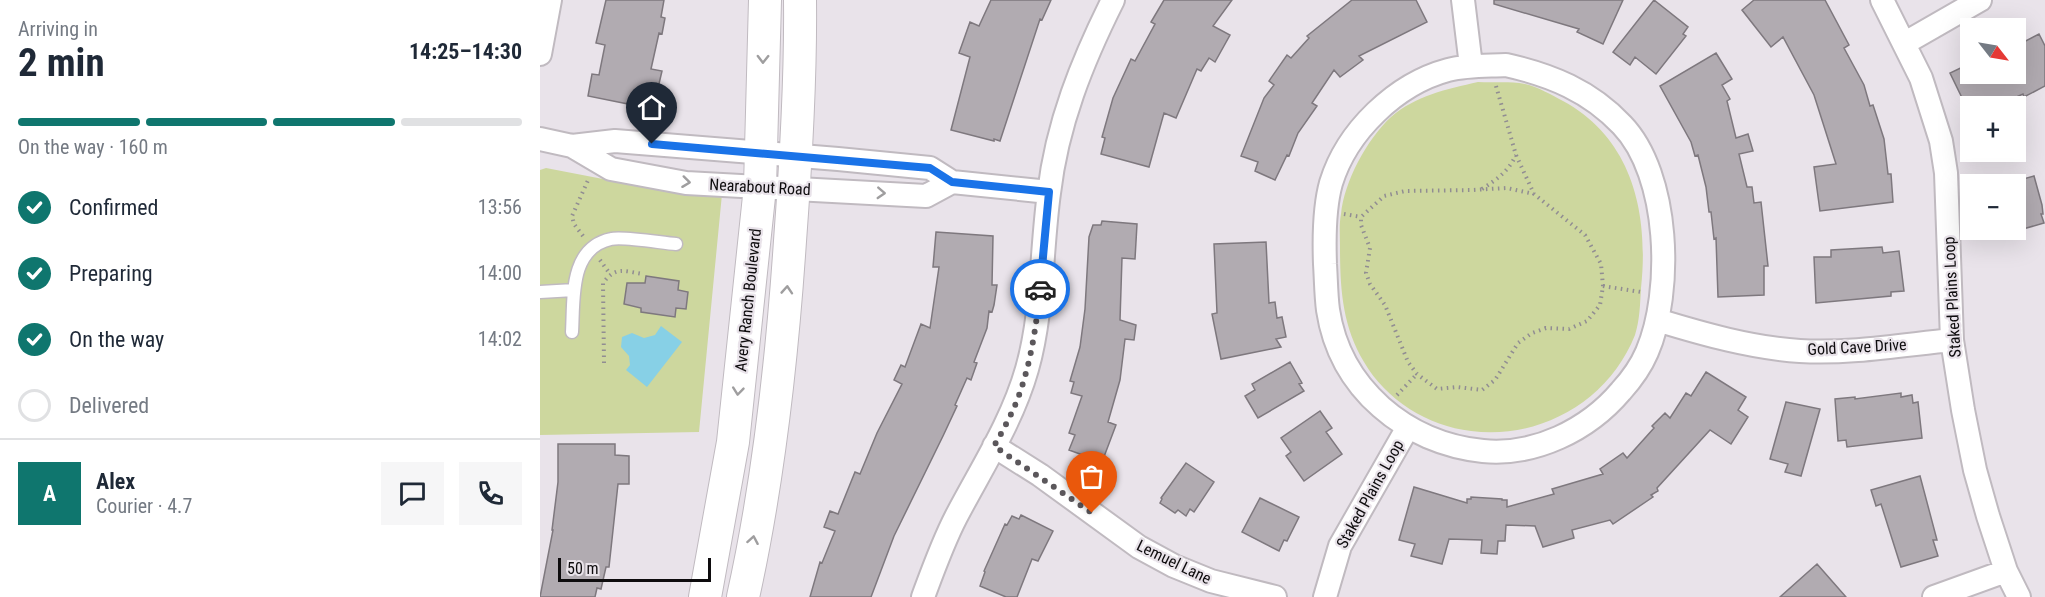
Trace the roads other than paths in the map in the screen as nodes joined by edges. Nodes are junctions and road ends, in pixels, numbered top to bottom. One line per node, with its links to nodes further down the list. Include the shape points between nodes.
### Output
1 (550, 0): 9 (street)
2 (765, 0): 13 (main road, Avery Ranch Boulevard, one-way to 13)
3 (800, 0): 14 (main road)
4 (1113, 0): 18 (street, via 1074,89 1061,129)
5 (1463, 0): 10 (street)
6 (1882, 0): 8 (street, Staked Plains Loop)
7 (1980, 0): 8 (street)
8 (1905, 43): 24 (street, Staked Plains Loop, via 1941,141 1946,173)
9 (540, 54)
10 (1471, 66): 22 (street, via 1506,65 1536,71 1572,86 1624,127 1651,175 1659,203 1663,267); 25 (street, via 1420,81 1389,100 1349,146 1332,182 1326,208 1328,312 1338,346 1365,393)
11 (540, 139): 12 (street, Nearabout Road)
12 (572, 146): 13 (street, Nearabout Road, via 615,141); 16 (street, Nearabout Road, one-way to 16, via 611,169 686,183)
13 (761, 153): 14 (street, Nearabout Road); 16 (main road, Avery Ranch Boulevard)
14 (796, 156): 15 (street, Nearabout Road, via 930,168); 17 (main road)
15 (952, 182): 17 (street, Nearabout Road, one-way to 15, via 926,196); 18 (street, Nearabout Road)
16 (760, 187): 17 (street, Nearabout Road); 28 (main road, Avery Ranch Boulevard, one-way to 28, via 733,442)
17 (794, 189): 29 (main road, one-way to 17, via 782,348)
18 (1049, 192): 26 (street, via 1037,318 1027,369 1014,408)
19 (676, 244): 20 (lane, via 613,238 592,247 580,261)
20 (574, 290): 21 (lane); 23 (lane)
21 (540, 292)
22 (1657, 320): 24 (street, Gold Cave Drive, via 1767,348 1803,351); 25 (street, via 1647,352 1612,402 1580,427 1550,442 1522,450 1469,450 1439,442)
23 (572, 332)
24 (1952, 340): 27 (street, Staked Plains Loop, via 1975,470)
25 (1408, 427): 32 (street, Staked Plains Loop, via 1340,546)
26 (994, 446): 30 (street, via 954,520); 31 (street, Lemuel Lane, via 1139,547 1174,566 1212,581)
27 (2006, 571): 33 (street); 34 (street, Staked Plains Loop)
28 (705, 597)
29 (743, 597)
30 (923, 597)
31 (1275, 597)
32 (1324, 597)
33 (1934, 597)
34 (2019, 597)

